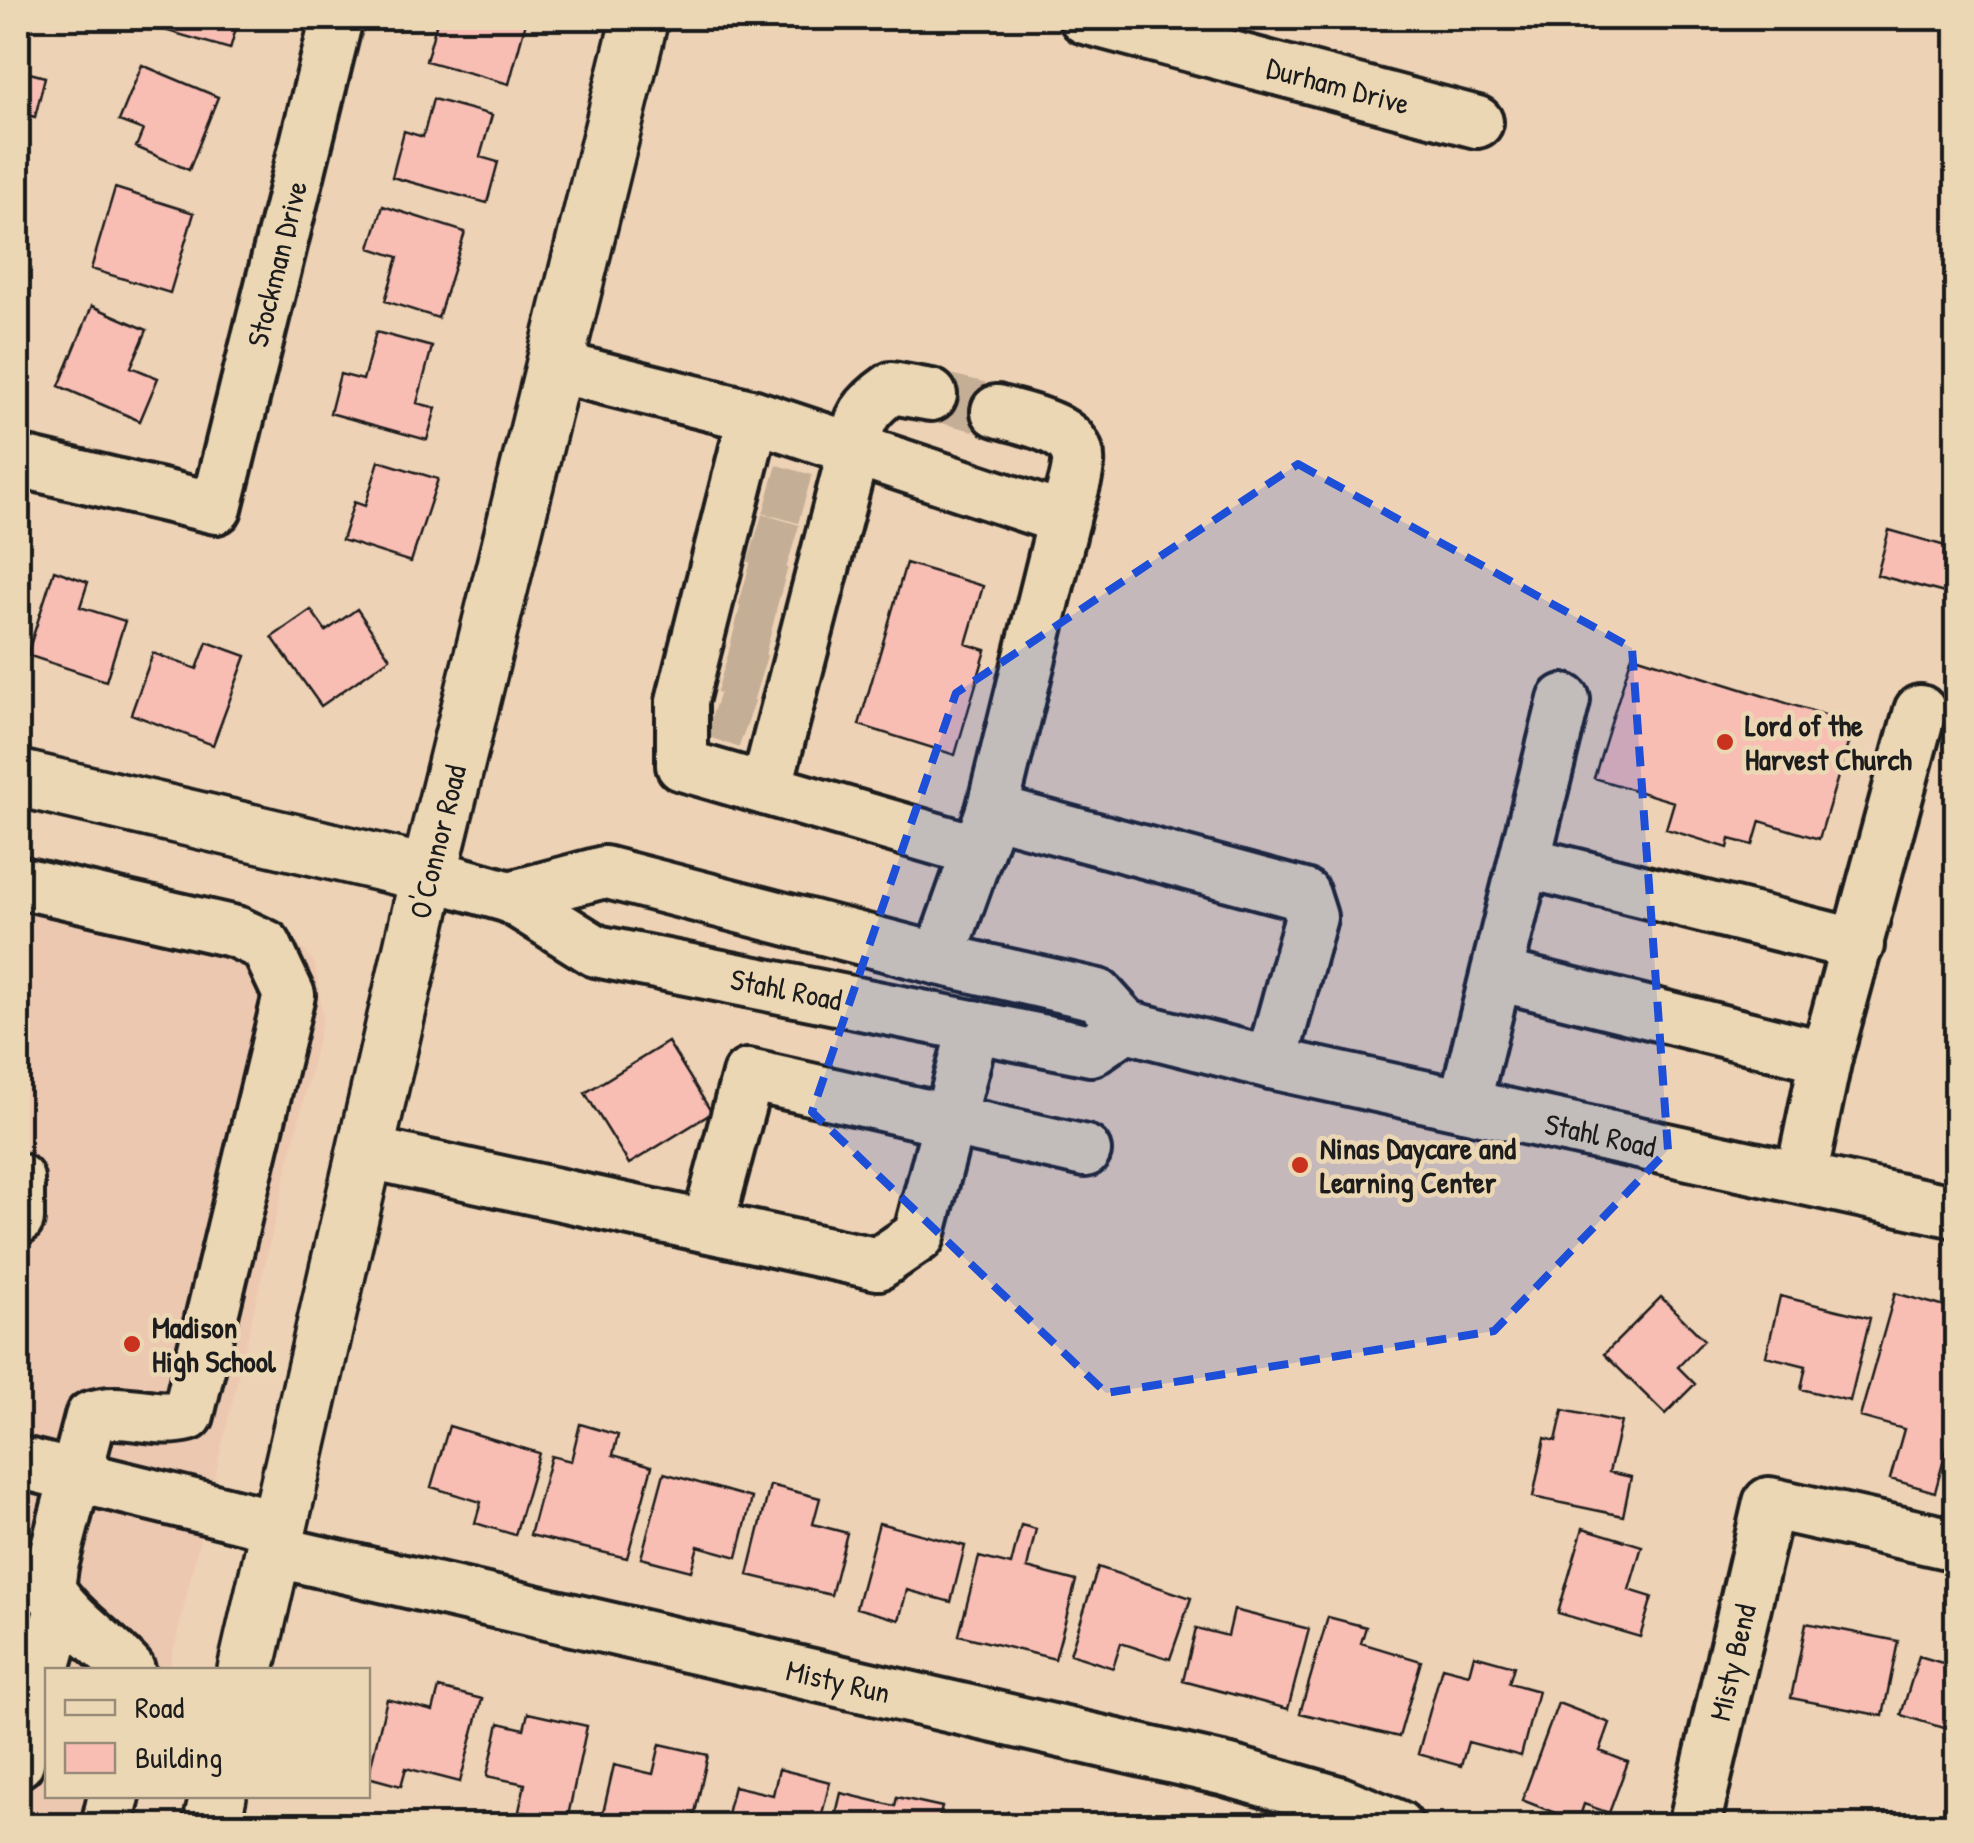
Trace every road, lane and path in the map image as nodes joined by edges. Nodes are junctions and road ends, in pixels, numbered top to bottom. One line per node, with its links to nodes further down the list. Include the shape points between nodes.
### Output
1 (337, 18): 10 (street, Stockman Drive, via 216,508)
2 (640, 18): 5 (main road, O'Connor Road)
3 (1085, 18): 4 (street, Durham Drive)
4 (1477, 122)
5 (554, 366): 8 (street); 20 (main road, O'Connor Road)
6 (932, 396): 9 (street, via 892,388 858,423)
7 (996, 411): 12 (street, via 1063,433 1077,448)
8 (754, 416): 9 (street); 11 (street)
9 (854, 449): 11 (street); 12 (street)
10 (18, 461)
11 (788, 494): 13 (street); 13 (street)
12 (1064, 519): 18 (street)
13 (753, 631): 17 (street); 17 (street, via 682,765)
14 (1564, 700): 19 (street)
15 (1920, 710): 23 (street)
16 (18, 778): 20 (main road, Stahl Road)
17 (766, 789): 18 (street)
18 (985, 831): 24 (street); 29 (street, via 1304,895 1311,917)
19 (1525, 862): 23 (street); 25 (street)
20 (429, 874): 22 (street, Stahl Road); 33 (main road, O'Connor Road)
21 (18, 882): 40 (street, via 236,932 266,946 289,995 188,1415 169,1420 110,1410 91,1417)
22 (510, 898): 24 (street, Stahl Road, via 604,872); 26 (street, Stahl Road, via 596,951)
23 (1858, 945): 28 (street)
24 (939, 959): 27 (street, Stahl Road, via 1098,995)
25 (1498, 975): 28 (street); 30 (street)
26 (974, 1026): 27 (street, Stahl Road, via 1091,1050); 31 (street)
27 (1126, 1026): 29 (street, Stahl Road)
28 (1826, 1057): 34 (street)
29 (1271, 1064): 30 (street, Stahl Road)
30 (1464, 1105): 34 (street, Stahl Road)
31 (948, 1118): 32 (street); 38 (street, via 919,1236 878,1264); 38 (street, via 748,1075)
32 (1086, 1151)
33 (365, 1152): 38 (street); 41 (main road, O'Connor Road)
34 (1801, 1177): 36 (street, Stahl Road)
35 (18, 1179): 37 (street)
36 (1956, 1212)
37 (18, 1219)
38 (708, 1224)
39 (18, 1462): 40 (street, Misty Run)
40 (76, 1477): 41 (street, Misty Run); 43 (street, via 49,1589)
41 (276, 1538): 45 (main road, O'Connor Road); 51 (street, Misty Run, via 1226,1770)
42 (1956, 1545): 52 (street, Misty Bend, via 1770,1502)
43 (61, 1608): 44 (street); 46 (street)
44 (127, 1668)
45 (246, 1668)
46 (18, 1762)
47 (114, 1798): 49 (street)
48 (218, 1798): 50 (main road)
49 (107, 1826)
50 (211, 1826)
51 (1397, 1826)
52 (1694, 1826)

